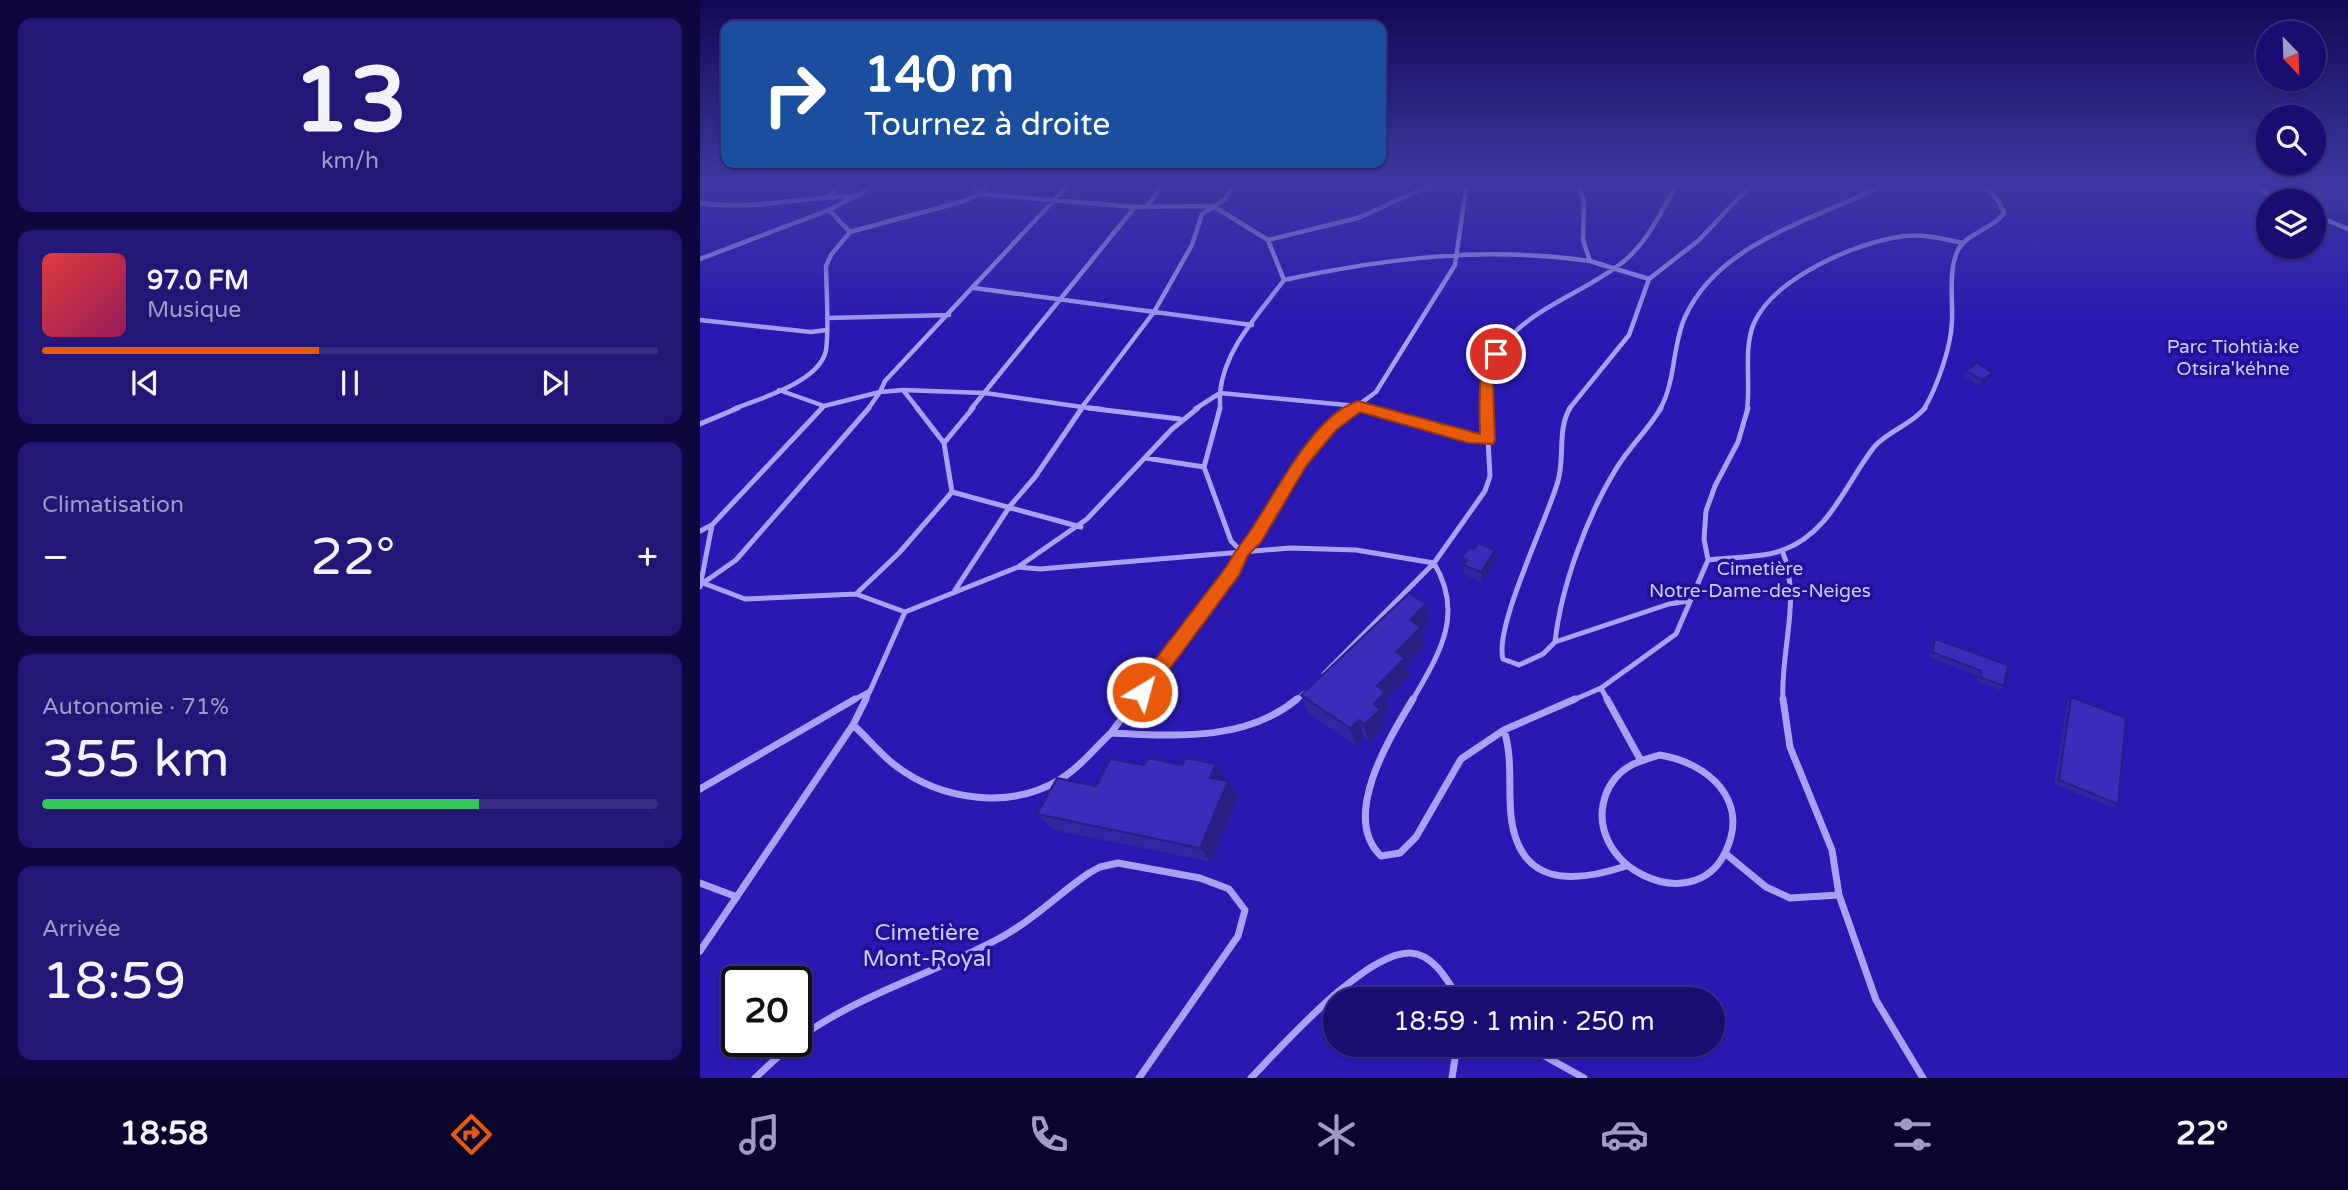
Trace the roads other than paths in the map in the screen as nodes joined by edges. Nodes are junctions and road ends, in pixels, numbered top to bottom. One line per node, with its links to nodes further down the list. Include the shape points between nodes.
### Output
1 (766, 233): 17 (lane)
2 (849, 233): 26 (lane, via 826,266)
3 (1024, 233): 22 (lane)
4 (1114, 233): 23 (lane)
5 (1196, 233): 24 (lane)
6 (1257, 233): 14 (lane)
7 (1295, 233): 14 (lane)
8 (1461, 233): 16 (lane)
9 (1583, 233): 18 (lane)
10 (1647, 233): 19 (lane)
11 (1705, 233): 20 (lane)
12 (1773, 233): 59 (lane, via 1726,265 1686,312 1667,396 1614,470 1557,619)
13 (1979, 233): 15 (lane)
14 (1268, 240): 21 (lane)
15 (1963, 243): 49 (lane, via 1956,252 1952,276 1952,325 1931,398 1914,419 1876,445 1826,519 1811,534); 51 (lane, via 1925,236 1873,242 1802,274 1774,295 1754,324 1748,407 1738,442 1706,511 1704,539)
16 (1458, 253): 18 (lane, via 1490,251); 21 (lane, via 1352,264); 36 (lane, via 1377,392)
17 (700, 258)
18 (1590, 261): 19 (lane)
19 (1614, 269): 20 (lane); 40 (lane, via 1536,312 1496,354 1486,385)
20 (1649, 279): 59 (lane, via 1629,335 1564,418 1559,480 1500,648 1503,659 1519,665 1543,654)
21 (1284, 280): 28 (lane)
22 (974, 288): 23 (lane); 25 (lane)
23 (1060, 300): 24 (lane); 33 (lane)
24 (1154, 312): 28 (lane); 37 (lane)
25 (949, 315): 26 (lane); 32 (lane)
26 (827, 318): 29 (lane)
27 (700, 320): 29 (lane)
28 (1252, 326): 34 (lane, via 1225,365 1218,380)
29 (826, 331): 30 (lane, via 821,363 802,380)
30 (779, 390): 35 (lane); 39 (lane)
31 (903, 390): 32 (lane); 33 (lane); 41 (lane)
32 (880, 391): 35 (lane); 54 (lane, via 736,560)
33 (985, 393): 37 (lane); 41 (lane)
34 (1220, 393): 36 (lane); 38 (lane); 43 (lane, via 1221,405)
35 (824, 406): 46 (lane)
36 (1358, 406): 40 (lane); 50 (lane, via 1315,443)
37 (1082, 407): 38 (lane); 45 (lane)
38 (1180, 419): 42 (lane)
39 (700, 424)
40 (1488, 440): 52 (lane, via 1490,476 1485,491)
41 (944, 443): 44 (lane)
42 (1146, 458): 43 (lane); 47 (lane)
43 (1204, 467): 50 (lane, via 1231,541)
44 (952, 492): 45 (lane); 56 (lane)
45 (1010, 506): 47 (lane); 55 (lane)
46 (712, 526): 48 (lane); 54 (lane)
47 (1081, 527): 53 (lane)
48 (700, 531)
49 (1782, 550): 51 (lane); 72 (lane, via 1790,565 1791,629 1783,688 1786,726 1796,766 1832,846)
50 (1242, 552): 52 (lane, via 1356,550); 53 (lane, via 1040,569); 66 (lane)
51 (1709, 560): 57 (lane)
52 (1434, 563): 60 (lane); 65 (lane, via 1448,591 1443,643 1374,766 1364,802 1366,830 1375,850 1381,856 1400,853 1416,837 1461,759)
53 (1017, 567): 55 (lane)
54 (701, 585): 56 (lane, via 746,599)
55 (955, 590): 58 (lane)
56 (856, 594): 58 (lane)
57 (1688, 601): 59 (lane); 61 (lane, via 1676,634)
58 (905, 612): 63 (lane)
59 (1555, 642)
60 (1318, 680)
61 (1601, 688): 65 (lane); 67 (lane)
62 (1308, 690): 66 (lane, via 1275,714 1208,736)
63 (870, 691): 64 (lane); 68 (lane)
64 (853, 725): 66 (lane, via 898,769 941,791 1005,798 1059,780); 73 (lane)
65 (1504, 730): 70 (lane, via 1511,746 1513,827 1523,853 1538,869 1563,879 1596,877)
66 (1111, 733)
67 (1640, 759): 69 (lane, via 1679,758 1714,779 1733,815 1733,835); 70 (lane, via 1611,779 1603,795 1604,833)
68 (700, 789)
69 (1726, 854): 70 (lane, via 1713,870 1693,880 1670,883 1647,878); 72 (lane, via 1766,887 1790,898)
70 (1626, 866)
71 (700, 883): 73 (lane)
72 (1839, 895): 87 (lane, via 1875,996)
73 (737, 897): 74 (lane)
74 (700, 950)
75 (1343, 987): 76 (lane, via 1384,960 1409,952 1434,962)
76 (1451, 987)
77 (1323, 1007): 84 (lane)
78 (812, 1028): 83 (lane, via 850,1005 940,968 1027,924 1093,871 1112,863 1219,883 1237,894 1245,910 1238,936)
79 (778, 1057): 82 (lane)
80 (1455, 1057): 85 (lane)
81 (1546, 1057): 86 (lane)
82 (755, 1078)
83 (1139, 1078)
84 (1251, 1078)
85 (1452, 1078)
86 (1584, 1078)
87 (1923, 1078)

